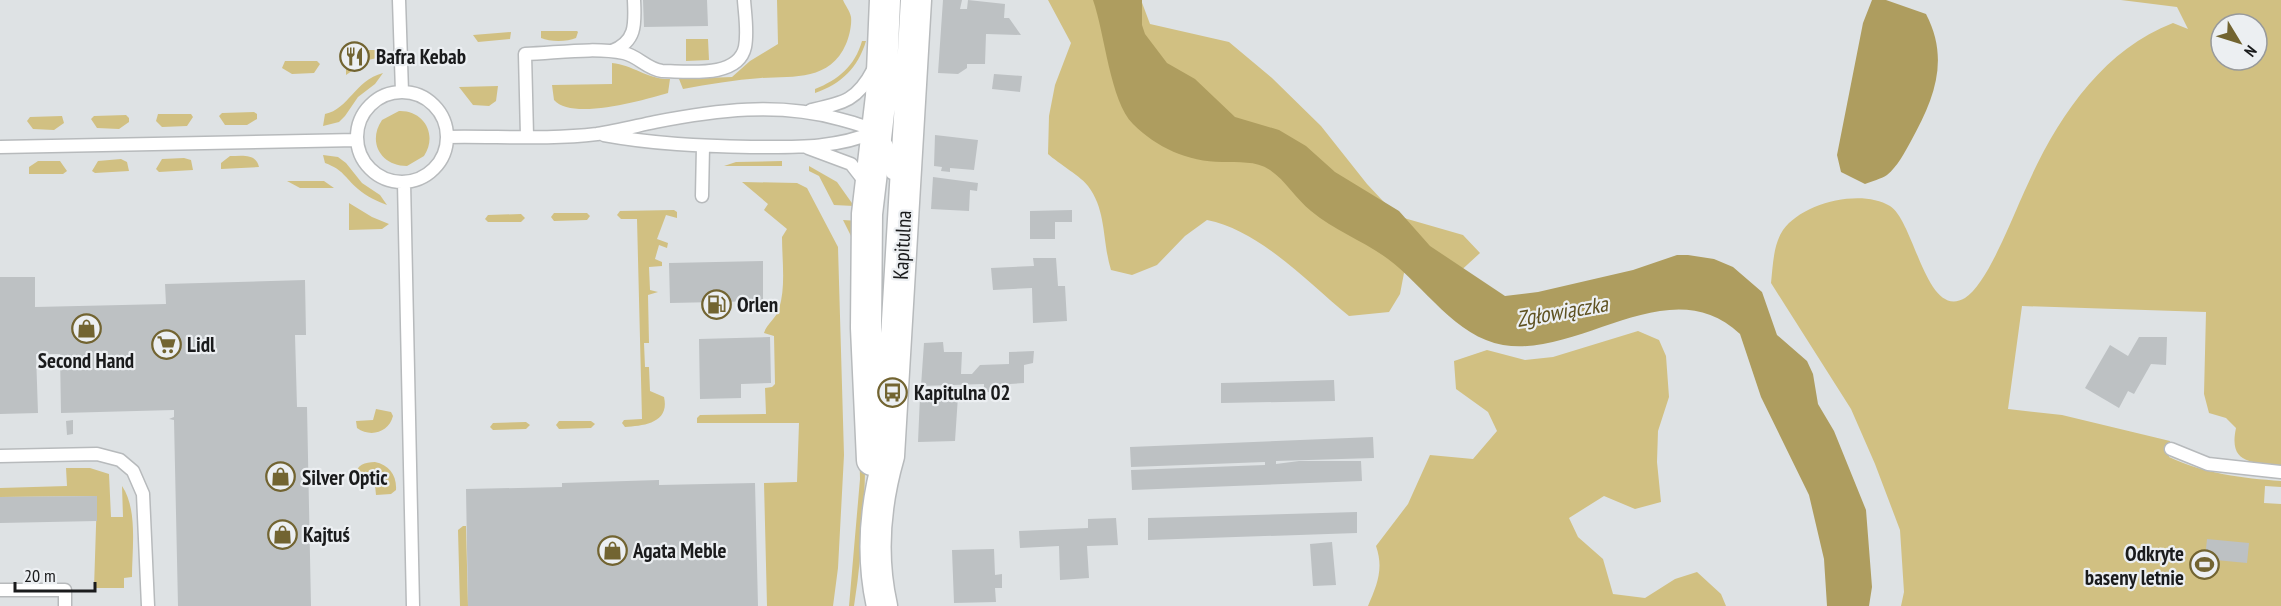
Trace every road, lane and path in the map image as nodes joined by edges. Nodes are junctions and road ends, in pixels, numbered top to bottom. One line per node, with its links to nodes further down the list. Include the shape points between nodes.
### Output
1 (399, 0): 9 (lane)
2 (634, 0): 7 (lane, via 633,33 626,44)
3 (744, 0): 7 (lane, via 746,45 730,66 662,71 632,55)
4 (885, 0): 6 (street, Kapitulna)
5 (916, 0): 8 (street, Kapitulna)
6 (882, 34): 10 (lane, via 874,68 861,91 843,103); 11 (street, Kapitulna, via 881,96)
7 (612, 51): 13 (lane, via 525,54)
8 (911, 90): 11 (lane, via 894,119); 22 (street, Kapitulna)
9 (402, 92): 14 (lane, via 429,100 439,110); 15 (lane, via 374,101 358,125)
10 (810, 111): 11 (lane); 12 (lane, via 776,108 716,112)
11 (875, 131): 18 (lane, via 850,141); 20 (street, Kapitulna); 22 (lane, via 890,149)
12 (597, 134): 13 (lane); 16 (lane, via 663,145)
13 (527, 136): 14 (lane)
14 (447, 137): 19 (lane, via 442,156 431,171)
15 (357, 140): 17 (lane); 19 (lane, via 364,162 372,171)
16 (703, 146): 18 (lane); 21 (lane)
17 (0, 147)
18 (807, 148): 20 (lane, via 851,164 864,178)
19 (404, 182): 31 (lane)
20 (869, 194): 26 (street, Kapitulna, via 866,328 872,459)
21 (702, 196)
22 (903, 216): 26 (street, Kapitulna, via 889,456)
23 (2171, 449): 25 (lane, via 2208,464)
24 (0, 456): 30 (lane, via 97,454 120,460 133,471 143,494)
25 (2281, 472)
26 (879, 489): 27 (street, Kapitulna)
27 (875, 573): 32 (street, Kapitulna); 33 (street, Kapitulna)
28 (0, 590): 29 (lane, via 65,590)
29 (65, 606)
30 (148, 606)
31 (413, 606)
32 (862, 606)
33 (882, 606)

